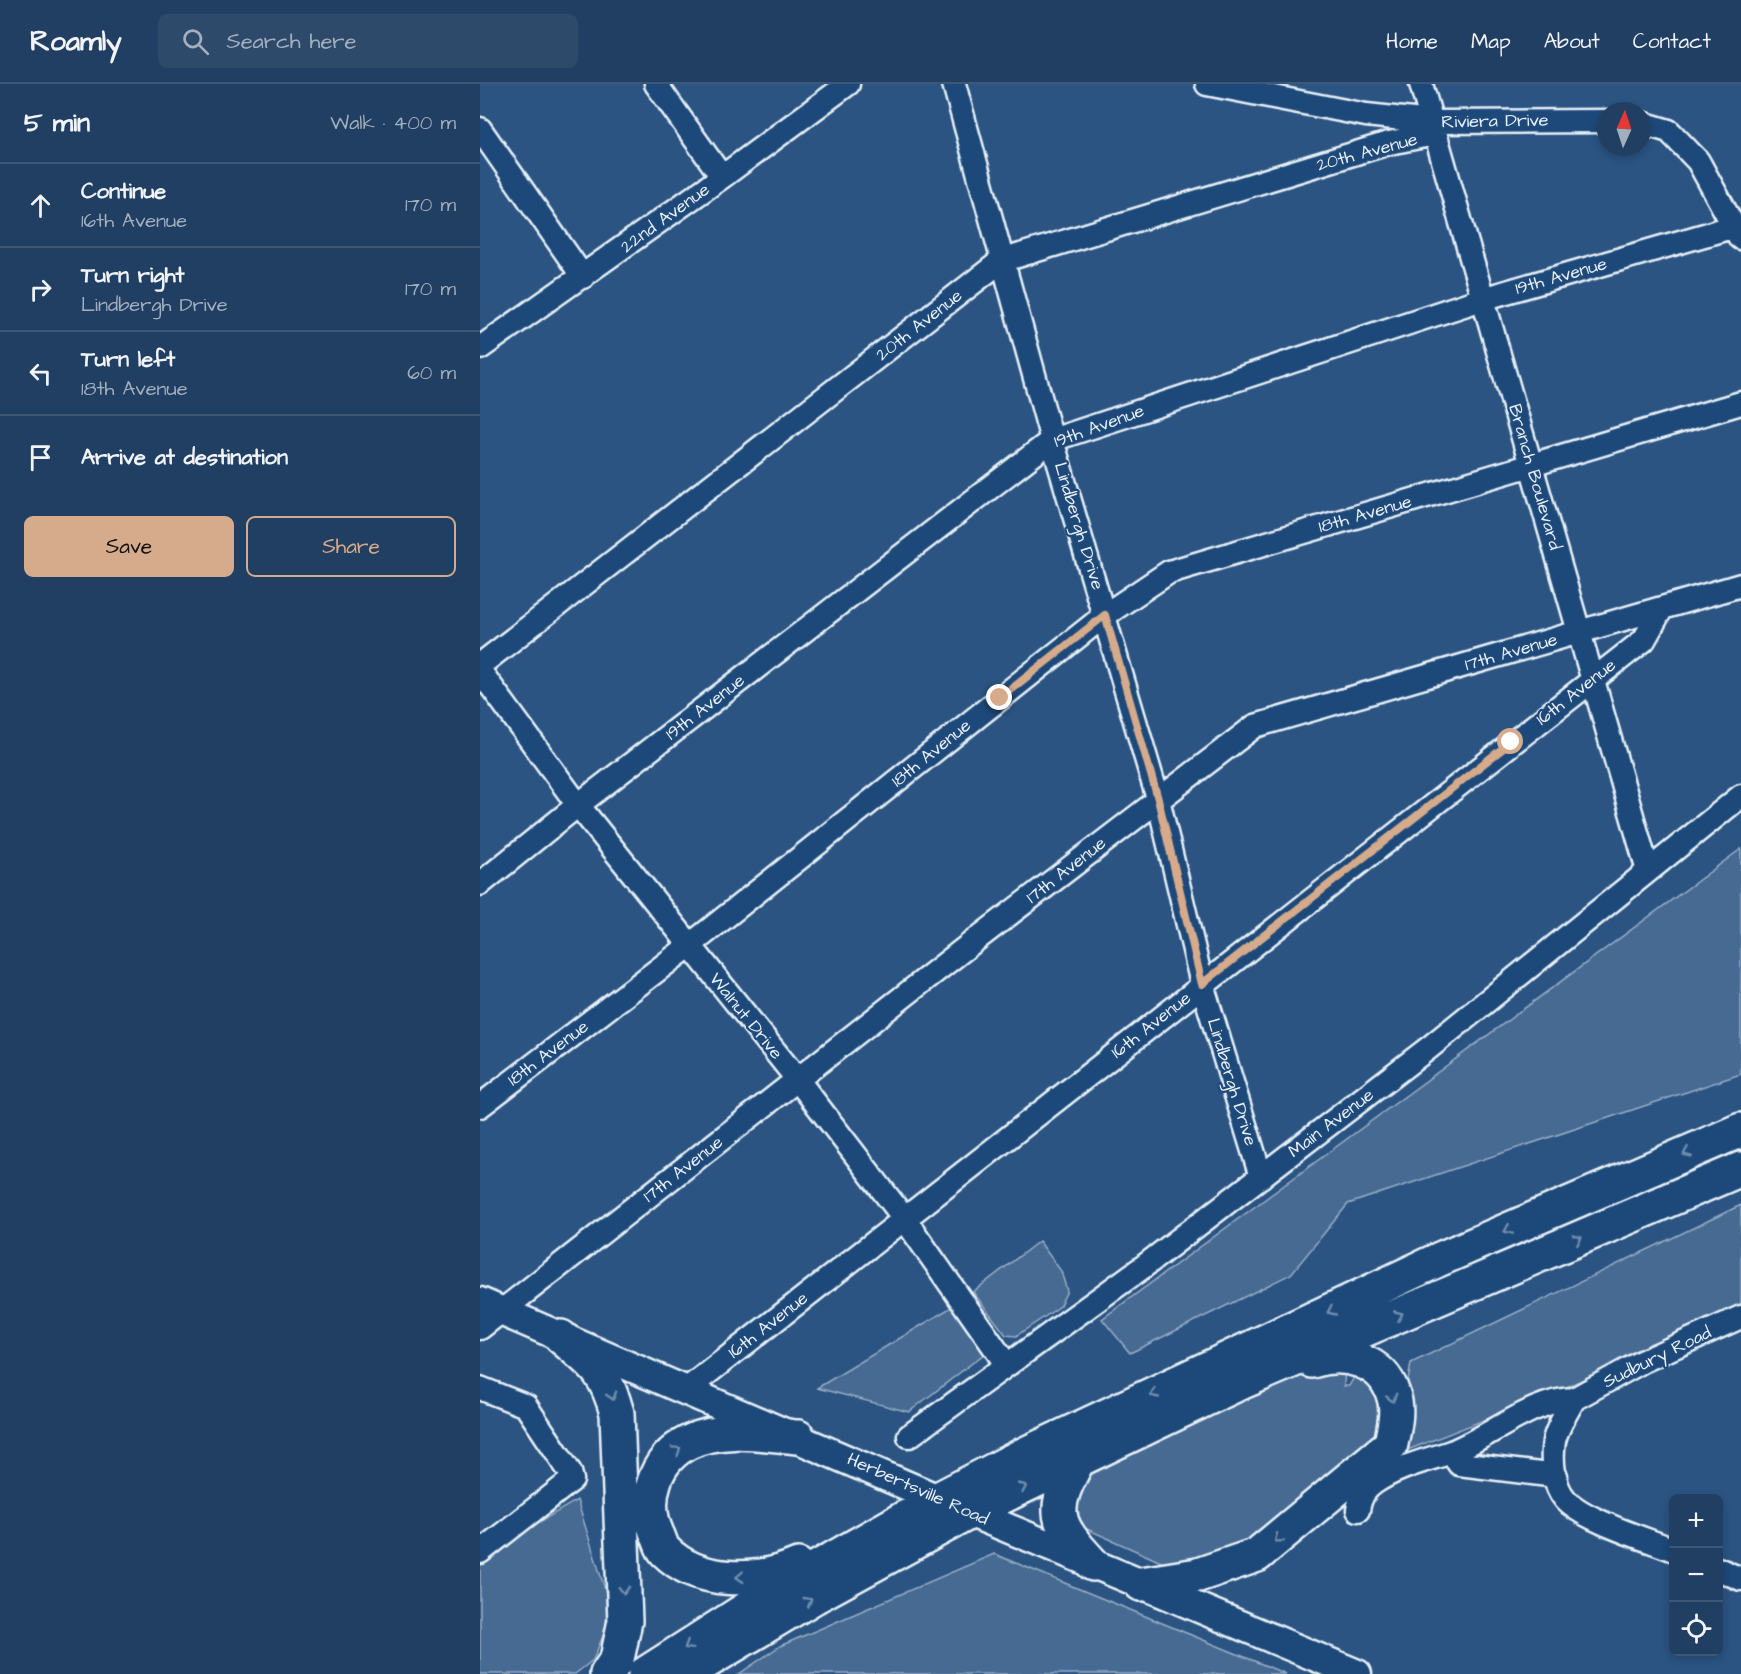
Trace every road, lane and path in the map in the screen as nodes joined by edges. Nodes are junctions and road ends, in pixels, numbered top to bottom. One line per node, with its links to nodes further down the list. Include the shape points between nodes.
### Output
1 (656, 84): 10 (street)
2 (848, 84): 10 (street, 22nd Avenue)
3 (954, 84): 12 (street, Lindbergh Drive)
4 (1207, 84): 8 (street, Riviera Drive)
5 (1421, 84): 8 (street, Branch Boulevard)
6 (1597, 121): 8 (street, Riviera Drive)
7 (1651, 126): 11 (street, via 1669,131 1698,161)
8 (1433, 128): 12 (street, 20th Avenue); 14 (street, Branch Boulevard)
9 (480, 129): 13 (street)
10 (722, 177): 13 (street, 22nd Avenue)
11 (1737, 233): 14 (street, 19th Avenue)
12 (1001, 261): 17 (street, Lindbergh Drive); 23 (street, 20th Avenue)
13 (583, 277): 15 (street, 22nd Avenue)
14 (1482, 299): 17 (street, 19th Avenue); 18 (street, Branch Boulevard)
15 (480, 348)
16 (1741, 403): 18 (street, 18th Avenue)
17 (1052, 440): 21 (street, Lindbergh Drive); 28 (street, 19th Avenue)
18 (1531, 465): 21 (street, 18th Avenue, via 1169,572); 22 (street, Branch Boulevard)
19 (1741, 585): 20 (street, 17th Avenue)
20 (1662, 608): 22 (street, 17th Avenue); 25 (street, 16th Avenue, via 1644,640)
21 (1105, 615): 27 (street, Lindbergh Drive); 31 (street, 18th Avenue)
22 (1580, 632): 25 (street, Branch Boulevard); 27 (street, 17th Avenue, via 1255,726)
23 (480, 666)
24 (480, 671): 28 (street, Walnut Drive)
25 (1594, 679): 29 (street, Branch Boulevard); 32 (street, 16th Avenue)
26 (1741, 796): 29 (street, Main Avenue)
27 (1158, 799): 32 (street, Lindbergh Drive); 33 (street, 17th Avenue)
28 (578, 805): 30 (street, 19th Avenue); 31 (street, Walnut Drive)
29 (1648, 871): 37 (street, Main Avenue)
30 (480, 884)
31 (689, 946): 33 (street, Walnut Drive); 34 (street, 18th Avenue)
32 (1202, 984): 37 (street, Lindbergh Drive); 38 (street, 16th Avenue)
33 (797, 1079): 38 (street, Walnut Drive); 39 (street, 17th Avenue)
34 (480, 1106)
35 (1741, 1130): 52 (highway, one-way to 52, via 1440,1259 1023,1455)
36 (1741, 1169): 43 (highway, one-way to 36)
37 (1261, 1177): 42 (street, Main Avenue)
38 (904, 1218): 42 (street, Walnut Drive); 45 (street, 16th Avenue)
39 (487, 1314): 41 (main road, Herbertsville Road)
40 (1741, 1317): 46 (street, Sudbury Road, via 1643,1361)
41 (561, 1337): 45 (main road, Herbertsville Road); 62 (highway, one-way to 62, via 601,1370 617,1413 625,1621 617,1659)
42 (1006, 1364): 47 (street, Main Avenue)
43 (1233, 1386): 50 (highway); 61 (highway, one-way to 61, via 1322,1358 1342,1356 1361,1360 1382,1374 1393,1394 1396,1419 1391,1444 1257,1555 1198,1575)
44 (480, 1388): 57 (street, via 526,1407 572,1480)
45 (686, 1390): 48 (main road, Herbertsville Road)
46 (1574, 1399): 49 (street, via 1537,1409); 51 (street, via 1554,1439)
47 (909, 1436)
48 (798, 1437): 52 (main road, Herbertsville Road); 55 (highway, one-way to 48, via 774,1575 725,1578 692,1570 664,1550 650,1518 652,1487 666,1458 690,1442 717,1434 748,1432)
49 (1455, 1458): 51 (street); 53 (street, via 1413,1464 1374,1483 1361,1498)
50 (1078, 1461): 54 (highway, one-way to 50); 58 (highway, via 1062,1491 1060,1507 1063,1527 1071,1542)
51 (1556, 1476): 56 (street, via 1565,1499 1583,1512)
52 (938, 1499): 54 (main road, Herbertsville Road); 55 (highway)
53 (1358, 1510)
54 (970, 1512): 58 (main road, Herbertsville Road); 64 (highway, one-way to 54, via 814,1597)
55 (893, 1524): 63 (highway, one-way to 63, via 767,1596)
56 (1669, 1548)
57 (480, 1552)
58 (1093, 1564): 61 (main road, Herbertsville Road)
59 (1723, 1571): 60 (street)
60 (1741, 1578)
61 (1141, 1584): 65 (main road, Herbertsville Road)
62 (607, 1674)
63 (645, 1674)
64 (686, 1674)
65 (1357, 1674)

